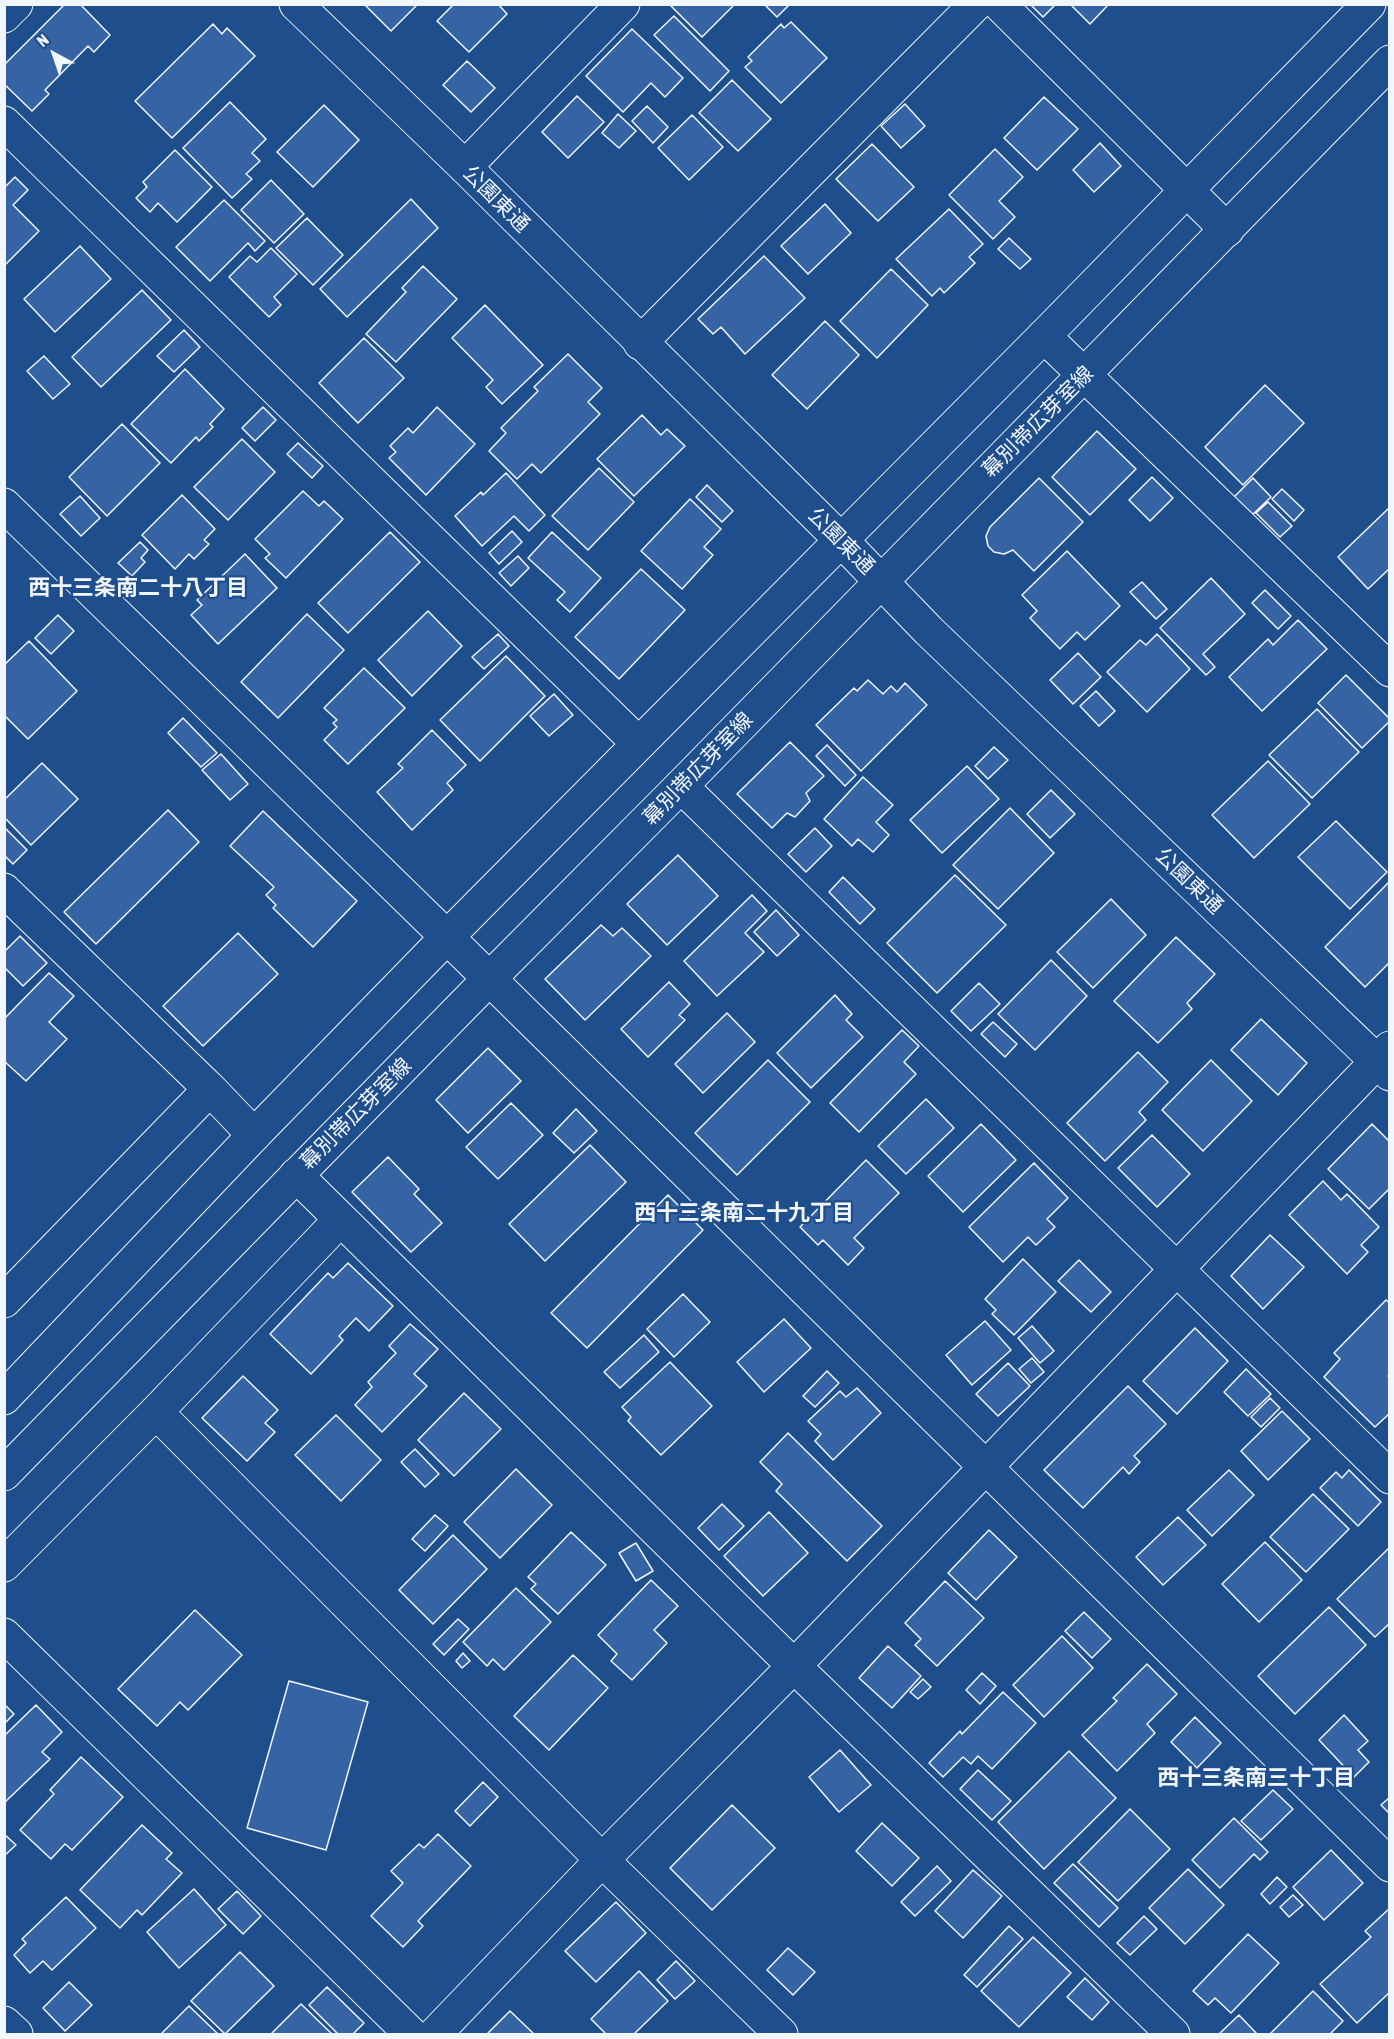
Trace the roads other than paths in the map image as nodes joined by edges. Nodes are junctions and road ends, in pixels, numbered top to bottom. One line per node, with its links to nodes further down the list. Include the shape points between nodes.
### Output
1 (16, 4): 7 (street)
2 (296, 4): 10 (street, 公園東通)
3 (623, 4): 10 (street)
4 (976, 4): 14 (street)
5 (999, 4): 11 (street)
6 (1369, 4): 11 (street)
7 (4, 16)
8 (1389, 62): 12 (street, 幕別帯広芽室線)
9 (4, 123): 20 (street)
10 (465, 167): 14 (street, 公園東通)
11 (1186, 190): 12 (street); 13 (street)
12 (1227, 230): 15 (street, 幕別帯広芽室線)
13 (1044, 336): 15 (street); 17 (street)
14 (640, 343): 17 (street, 公園東通)
15 (1084, 375): 18 (street, 幕別帯広芽室線); 19 (street)
16 (4, 505): 23 (street)
17 (841, 540): 18 (street, 公園東通); 20 (street)
18 (881, 581): 21 (street, 幕別帯広芽室線); 25 (street, 公園東通, via 929,631)
19 (1389, 670)
20 (638, 743): 23 (street)
21 (681, 786): 24 (street, 幕別帯広芽室線); 30 (street)
22 (4, 890): 26 (street)
23 (447, 937): 24 (street); 27 (street)
24 (489, 979): 28 (street, 幕別帯広芽室線); 34 (street)
25 (1385, 1061): 30 (street)
26 (210, 1089): 27 (street); 31 (street)
27 (254, 1135): 32 (street)
28 (296, 1175): 29 (street); 35 (street, 幕別帯広芽室線)
29 (340, 1220): 33 (street); 39 (street)
30 (1177, 1269): 34 (street); 36 (street)
31 (4, 1301)
32 (4, 1398)
33 (156, 1412): 37 (street); 40 (street)
34 (985, 1468): 39 (street); 41 (street)
35 (4, 1474)
36 (1389, 1477)
37 (4, 1565)
38 (4, 1635): 44 (street)
39 (794, 1666): 40 (street); 47 (street)
40 (602, 1860): 45 (street); 46 (street)
41 (1389, 1865)
42 (4, 2022): 43 (street)
43 (16, 2034)
44 (411, 2034)
45 (435, 2034)
46 (782, 2034)
47 (1173, 2034)

